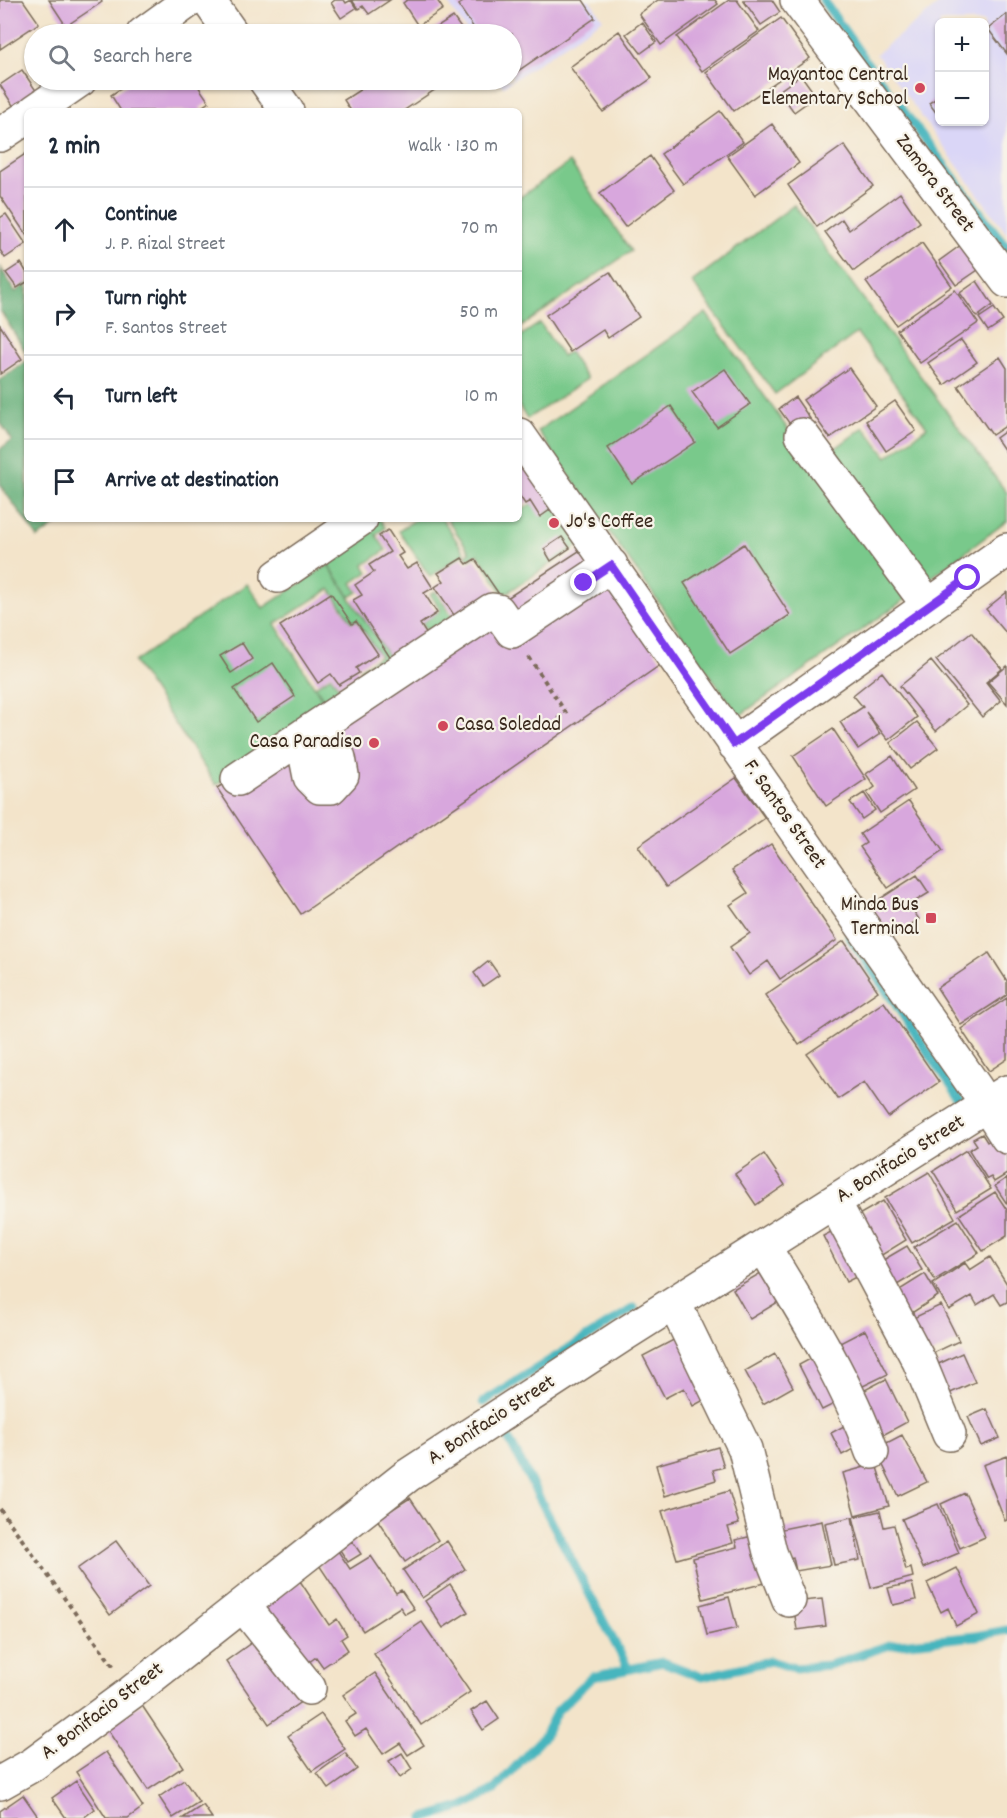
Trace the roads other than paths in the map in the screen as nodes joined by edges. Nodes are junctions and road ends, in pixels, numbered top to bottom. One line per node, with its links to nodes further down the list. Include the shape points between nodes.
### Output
1 (190, 0): 4 (street)
2 (208, 0): 5 (street)
3 (797, 0): 12 (street, Zamora Street)
4 (157, 24)
5 (225, 24)
6 (65, 90): 8 (street)
7 (272, 90): 9 (street)
8 (39, 108)
9 (285, 108)
10 (24, 119): 11 (street)
11 (0, 135)
12 (1007, 282)
13 (802, 435): 19 (street)
14 (522, 439): 17 (street, F. Santos Street)
15 (357, 522): 18 (street)
16 (1007, 550): 19 (street)
17 (611, 565): 20 (street, F. Santos Street); 21 (street, via 512,631 498,611 492,610 317,761)
18 (278, 576)
19 (929, 606): 20 (street)
20 (734, 744): 22 (street, F. Santos Street)
21 (238, 779)
22 (997, 1099): 23 (street, F. Santos Street); 24 (street, A. Bonifacio Street)
23 (1007, 1137)
24 (834, 1202): 25 (street, A. Bonifacio Street); 27 (street, via 919,1360)
25 (764, 1247): 26 (street, A. Bonifacio Street); 28 (street, via 857,1410)
26 (674, 1303): 29 (street, via 745,1449 770,1552); 30 (street, A. Bonifacio Street, via 407,1476)
27 (950, 1434)
28 (872, 1452)
29 (789, 1600)
30 (243, 1605): 31 (street); 32 (street, A. Bonifacio Street, via 132,1692 32,1765)
31 (309, 1688)
32 (0, 1783)

